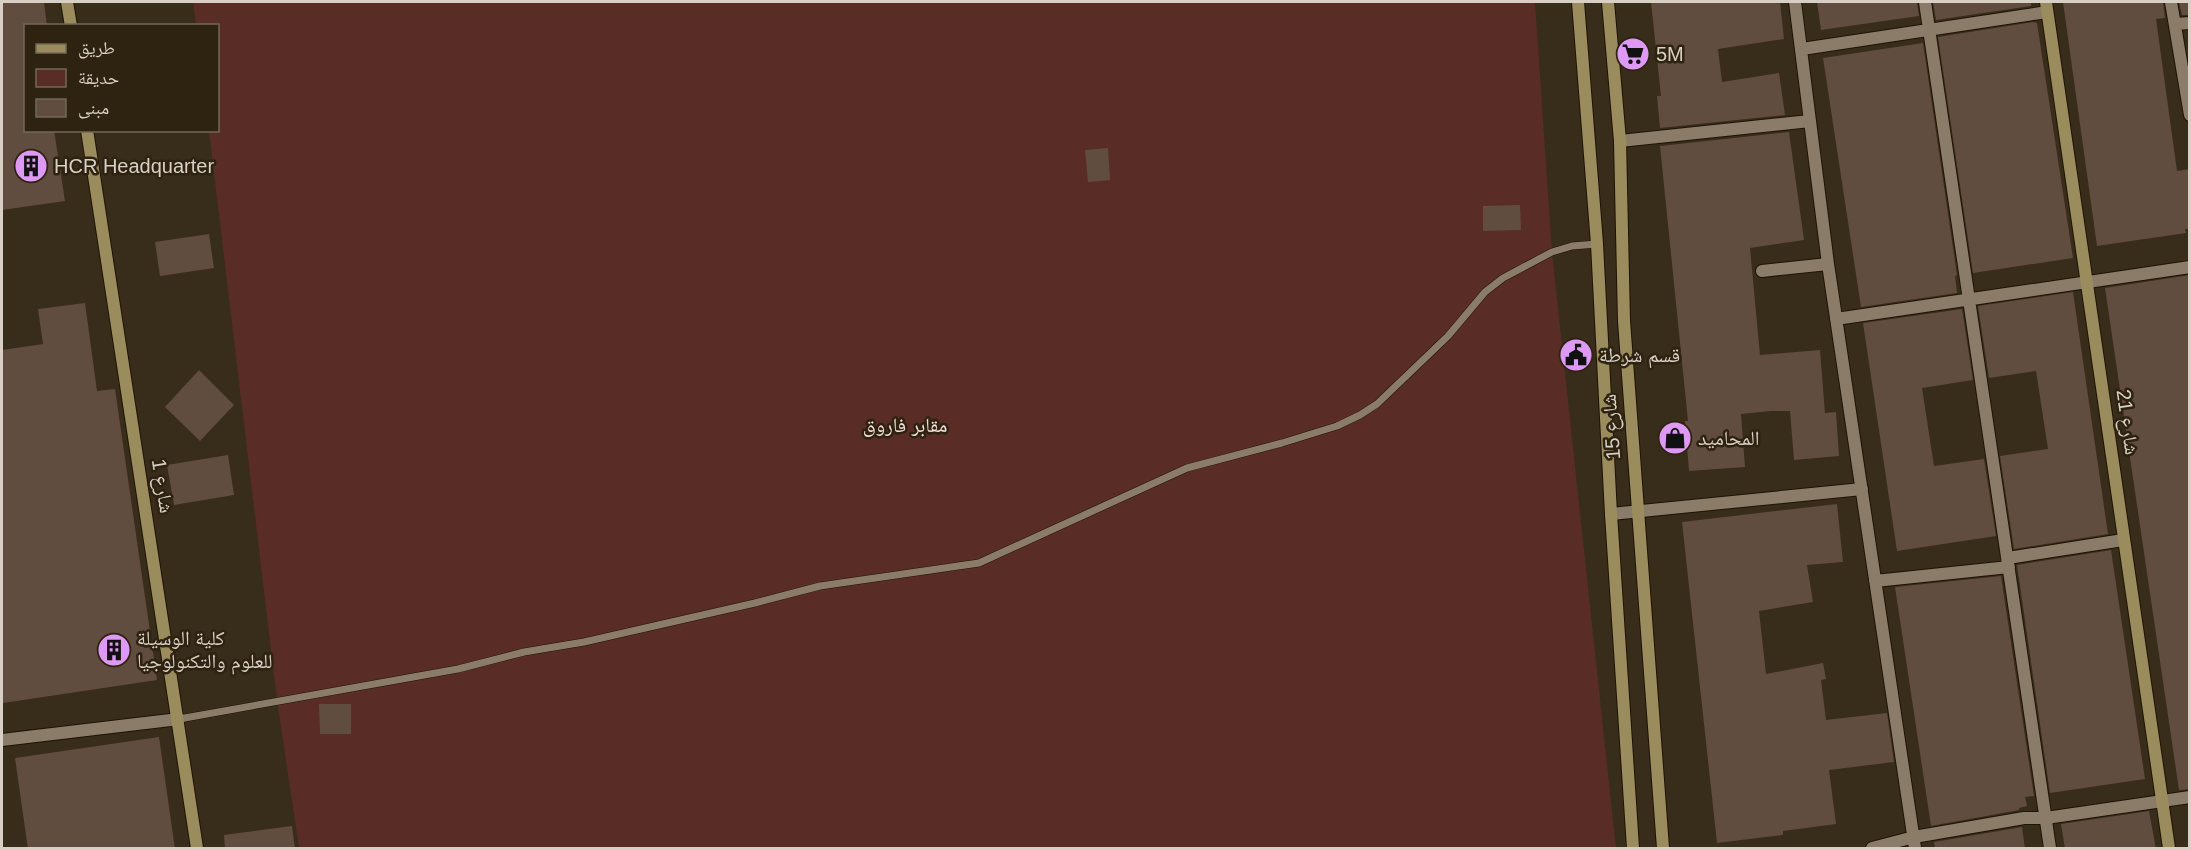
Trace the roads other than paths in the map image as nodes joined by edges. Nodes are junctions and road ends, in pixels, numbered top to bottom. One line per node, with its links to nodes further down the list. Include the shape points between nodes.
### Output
1 (67, 2): 9 (street)
2 (1578, 2): 17 (street, شارع 15)
3 (1608, 2): 16 (street, شارع 15)
4 (1795, 2): 12 (street)
5 (1925, 2): 11 (street)
6 (2171, 2): 10 (street)
7 (2046, 7): 11 (street); 21 (street, شارع 21)
8 (2190, 23): 10 (street)
9 (71, 24)
10 (2175, 24): 13 (street)
11 (1929, 30): 12 (street); 22 (street)
12 (1802, 49): 14 (street)
13 (2190, 115)
14 (1810, 122): 16 (street); 18 (street)
15 (87, 132): 30 (street, شارع 1)
16 (1620, 141): 25 (street, شارع 15, via 1623,298)
17 (1597, 244): 26 (street, شارع 15); 30 (lane, via 1552,252 1503,278 1393,389 1360,415 1337,426 1187,468 1052,527 994,558 820,586 458,669)
18 (1828, 264): 20 (street); 23 (street)
19 (2190, 267): 21 (street)
20 (1761, 271)
21 (2088, 281): 22 (street); 27 (street, شارع 21)
22 (1969, 298): 23 (street); 28 (street)
23 (1836, 319): 24 (street)
24 (1862, 489): 25 (street); 29 (street)
25 (1637, 512): 26 (street); 38 (street, شارع 15)
26 (1611, 514): 37 (street, شارع 15)
27 (2123, 540): 28 (street); 33 (street, شارع 21)
28 (2009, 563): 29 (street); 34 (street)
29 (1875, 581): 35 (street)
30 (179, 719): 31 (street); 36 (street, شارع 1)
31 (2, 740)
32 (2190, 797): 33 (street)
33 (2162, 801): 34 (street); 41 (street, شارع 21)
34 (2046, 818): 35 (street, via 2024,818); 40 (street)
35 (1914, 843): 39 (street)
36 (197, 849)
37 (1633, 849)
38 (1663, 849)
39 (1872, 849)
40 (2050, 849)
41 (2169, 849)

